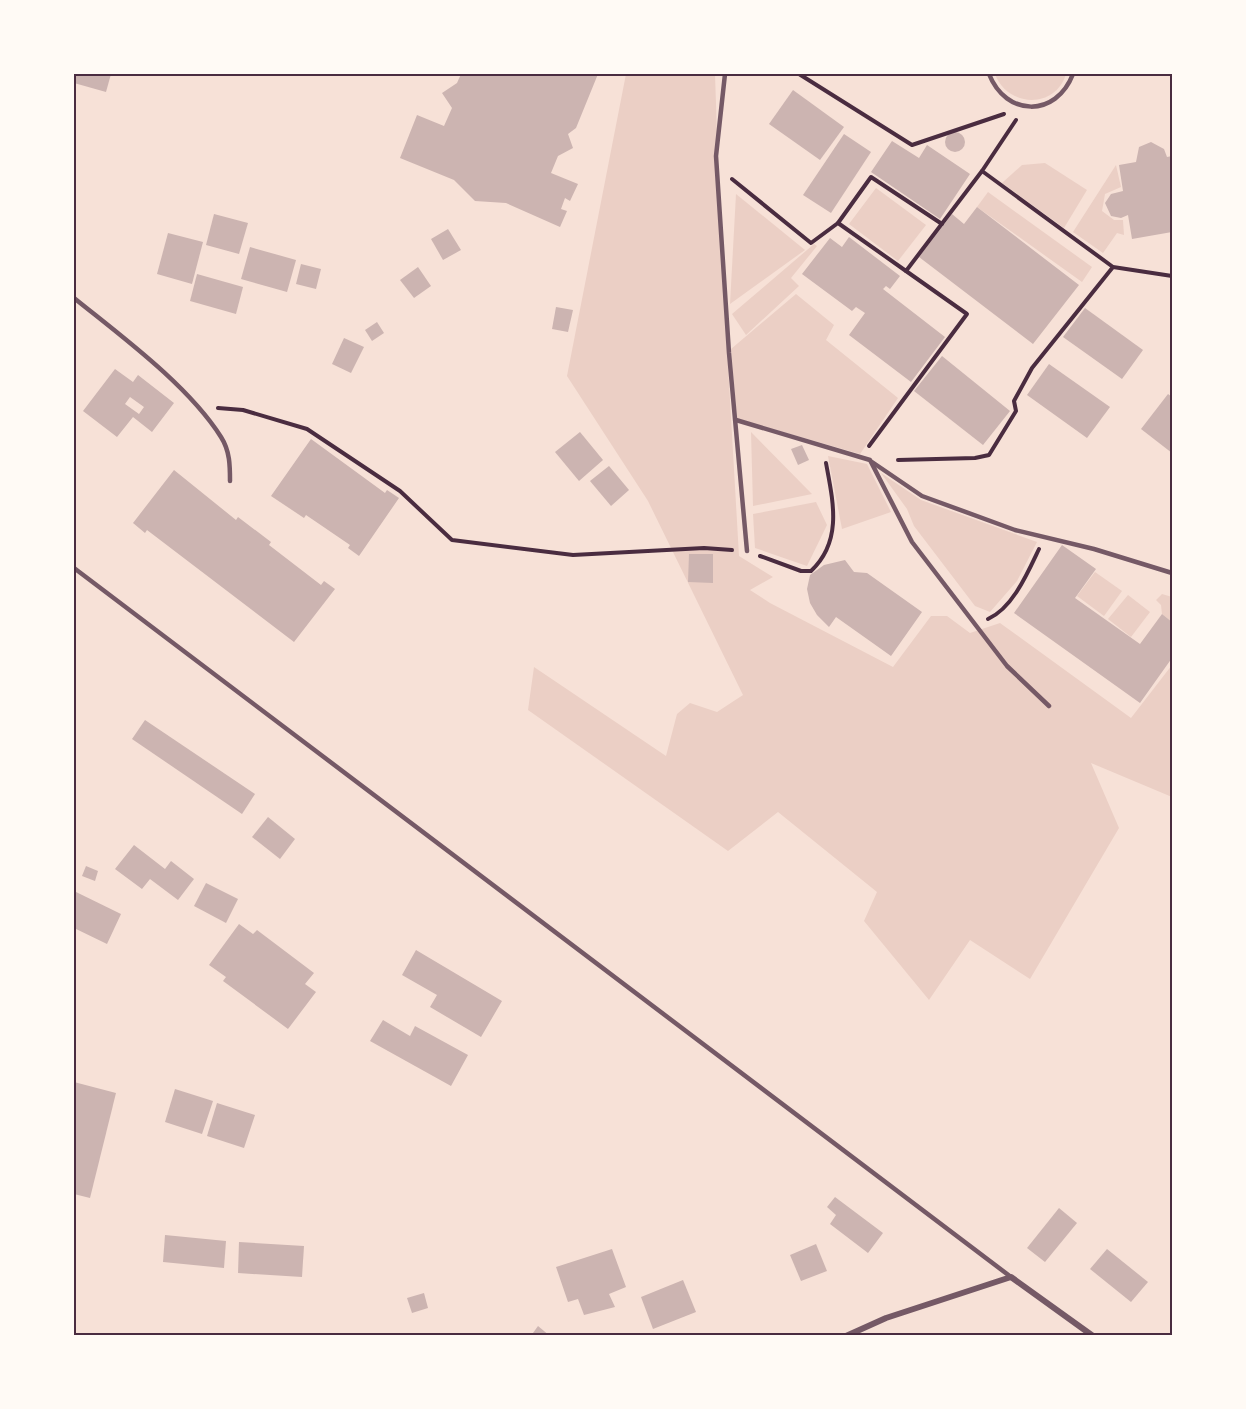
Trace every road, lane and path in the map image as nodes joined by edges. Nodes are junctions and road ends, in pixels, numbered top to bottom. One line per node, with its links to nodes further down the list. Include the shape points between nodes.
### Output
1 (725, 74): 6 (lane)
2 (799, 74): 5 (path, via 912,145)
3 (989, 74): 5 (lane, via 996,90)
4 (1073, 74): 5 (lane, via 1057,99)
5 (1025, 107): 7 (path)
6 (717, 167): 8 (path, via 811,243); 15 (lane)
7 (982, 171): 9 (path); 10 (path)
8 (838, 223): 9 (path, via 871,177); 11 (path)
9 (942, 224): 11 (path)
10 (1113, 267): 12 (path); 18 (path, via 1032,368 1014,401 1016,411 989,455)
11 (906, 271): 17 (path, via 967,314)
12 (1173, 276)
13 (74, 298): 14 (lane, via 143,353)
14 (196, 406): 19 (lane, via 222,438 230,458); 21 (path, via 243,410 307,429 400,491 452,540 573,555 704,548)
15 (736, 420): 16 (lane); 21 (lane)
16 (824, 447): 17 (lane); 21 (path, via 834,527 829,547 818,564 811,571 801,571)
17 (860, 457): 18 (lane)
18 (870, 460): 20 (lane, via 922,496); 24 (lane, via 912,542)
19 (230, 481)
20 (1045, 538): 23 (lane); 24 (path, via 1021,586 995,616)
21 (747, 551)
22 (74, 568): 26 (lane)
23 (1173, 573)
24 (973, 624): 25 (lane, via 1007,666)
25 (1049, 706)
26 (1011, 1277): 27 (street); 28 (street)
27 (846, 1335)
28 (1093, 1335)

